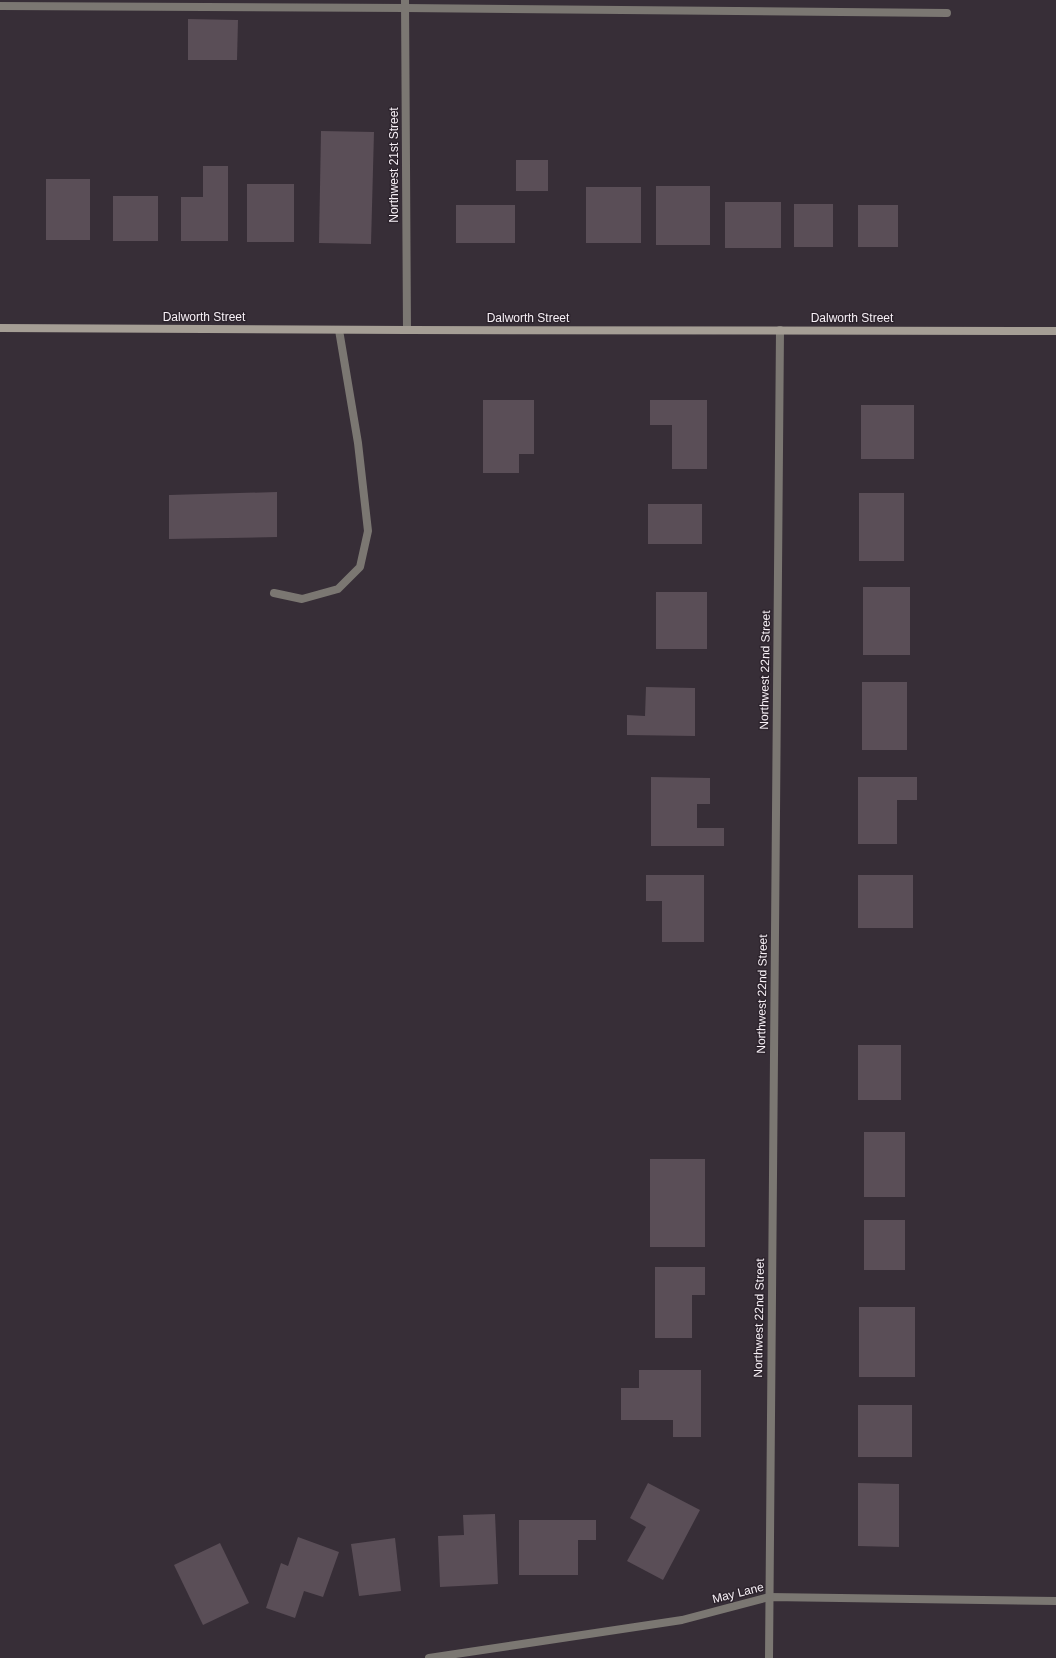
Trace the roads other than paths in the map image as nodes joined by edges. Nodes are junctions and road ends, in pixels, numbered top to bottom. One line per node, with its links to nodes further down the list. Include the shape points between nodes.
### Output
1 (405, 4): 2 (street); 3 (street); 6 (street, Northwest 21st Street)
2 (0, 6)
3 (947, 13)
4 (0, 328): 5 (street, Dalworth Street)
5 (339, 330): 6 (street, Dalworth Street); 9 (street, via 358,443 368,531 360,567 338,589 302,599)
6 (407, 330): 7 (street, Dalworth Street)
7 (780, 330): 8 (street, Dalworth Street); 10 (street, Northwest 22nd Street)
8 (1056, 331)
9 (274, 593)
10 (769, 1597): 11 (street, May Lane); 12 (street, May Lane, via 682,1620); 13 (street, Northwest 22nd Street)
11 (1056, 1601)
12 (429, 1658)
13 (768, 1658)

